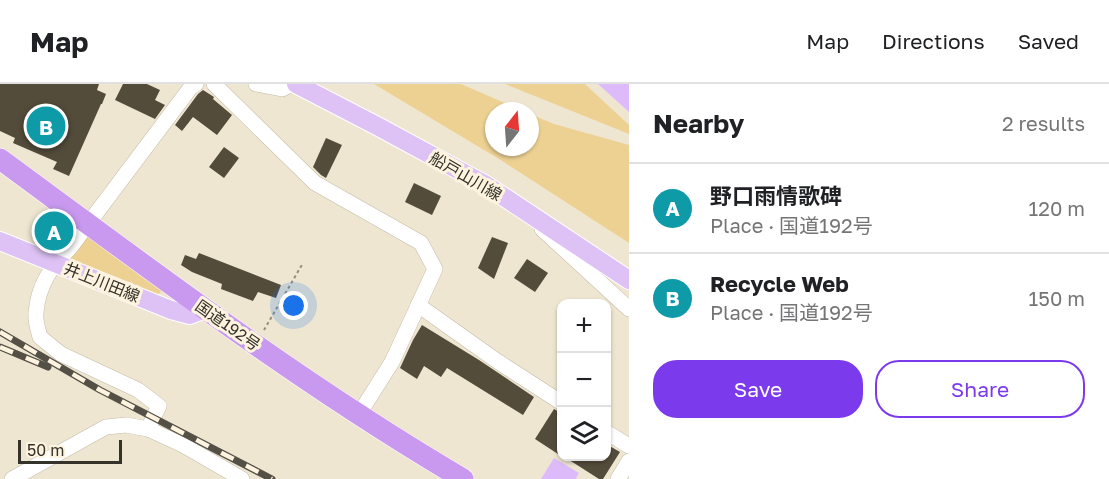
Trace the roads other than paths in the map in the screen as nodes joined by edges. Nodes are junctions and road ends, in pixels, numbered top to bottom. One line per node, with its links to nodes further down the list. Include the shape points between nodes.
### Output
1 (196, 84): 7 (street)
2 (214, 84): 11 (street, via 315,183 421,243 435,269)
3 (256, 84): 4 (street, via 282,89)
4 (294, 84): 6 (main road, 船戸山川線, via 486,185)
5 (0, 159): 7 (highway, 国道192号)
6 (541, 221): 10 (main road, 船戸山川線); 13 (street, via 540,228)
7 (88, 224): 9 (street); 12 (highway, 国道192号)
8 (0, 241): 9 (main road, 井上川田線)
9 (55, 263): 12 (main road, 井上川田線, via 171,310 190,315); 16 (street, via 42,286 36,314 40,337 62,354 138,390 159,406)
10 (629, 280)
11 (418, 305): 14 (street); 15 (street, via 392,362)
12 (205, 309): 15 (highway, 国道192号)
13 (629, 309)
14 (557, 400)
15 (359, 414): 22 (highway, 国道192号)
16 (148, 429): 20 (street, via 106,427); 21 (street)
17 (611, 435): 18 (street)
18 (629, 446)
19 (629, 461): 23 (street)
20 (12, 479)
21 (242, 479)
22 (463, 479)
23 (618, 479)

